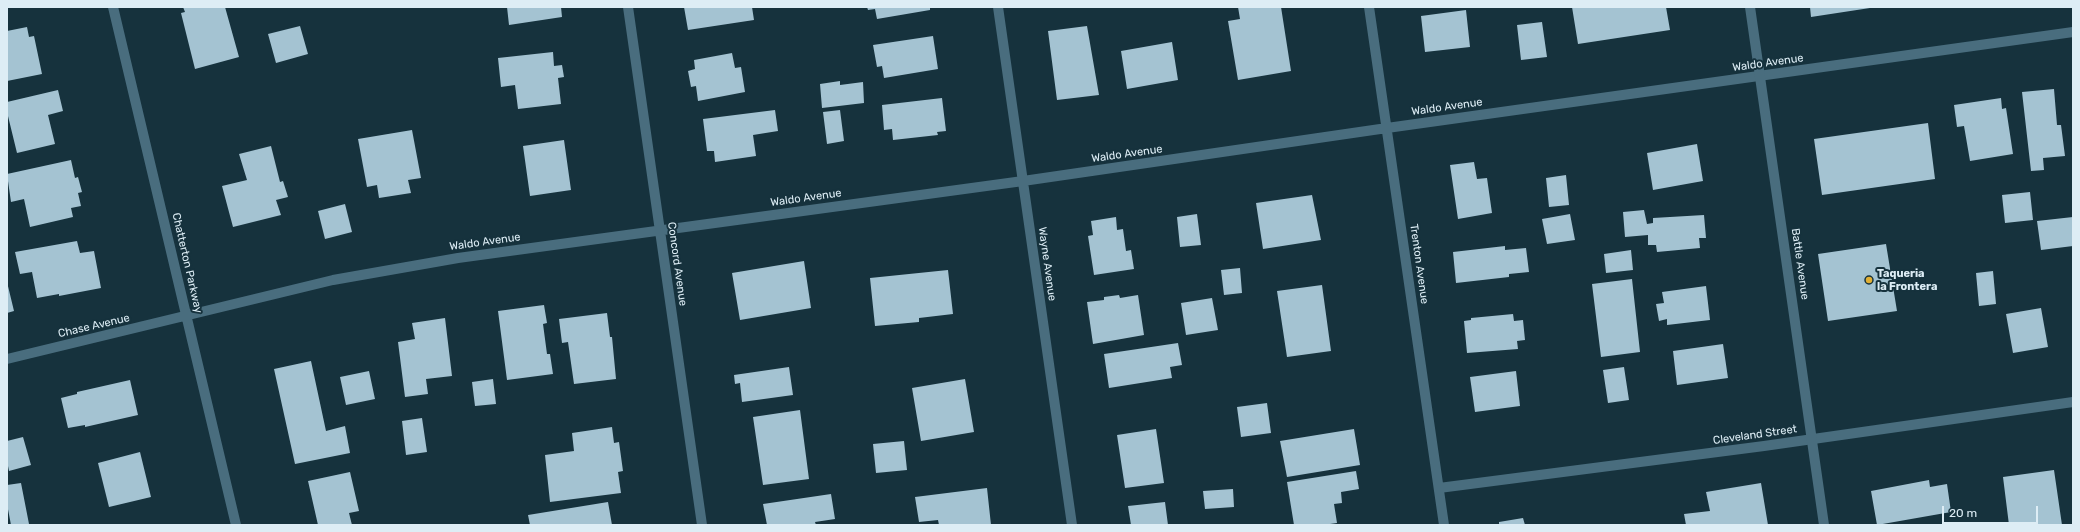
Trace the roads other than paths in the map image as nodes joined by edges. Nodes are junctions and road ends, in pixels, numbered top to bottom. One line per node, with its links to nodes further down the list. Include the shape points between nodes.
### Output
1 (113, 7): 11 (street, Chatterton Parkway)
2 (628, 7): 10 (street, Concord Avenue)
3 (998, 7): 9 (street, Wayne Avenue)
4 (1369, 7): 8 (street, Trenton Avenue)
5 (1750, 7): 7 (street, Battle Avenue)
6 (2073, 32): 7 (street, Waldo Avenue)
7 (1760, 76): 8 (street, Waldo Avenue); 14 (street, Battle Avenue)
8 (1387, 128): 9 (street, Waldo Avenue); 15 (street, Trenton Avenue)
9 (1022, 181): 10 (street, Waldo Avenue); 18 (street, Wayne Avenue)
10 (660, 230): 11 (street, Waldo Avenue, via 394,268 333,280); 17 (street, Concord Avenue)
11 (187, 316): 12 (street, Chase Avenue); 16 (street, Chatterton Parkway)
12 (7, 358)
13 (2073, 402): 14 (street, Cleveland Street)
14 (1813, 439): 15 (street, Cleveland Street); 20 (street, Battle Avenue)
15 (1439, 488): 19 (street, Trenton Avenue)
16 (236, 525)
17 (702, 525)
18 (1072, 525)
19 (1444, 525)
20 (1824, 525)

